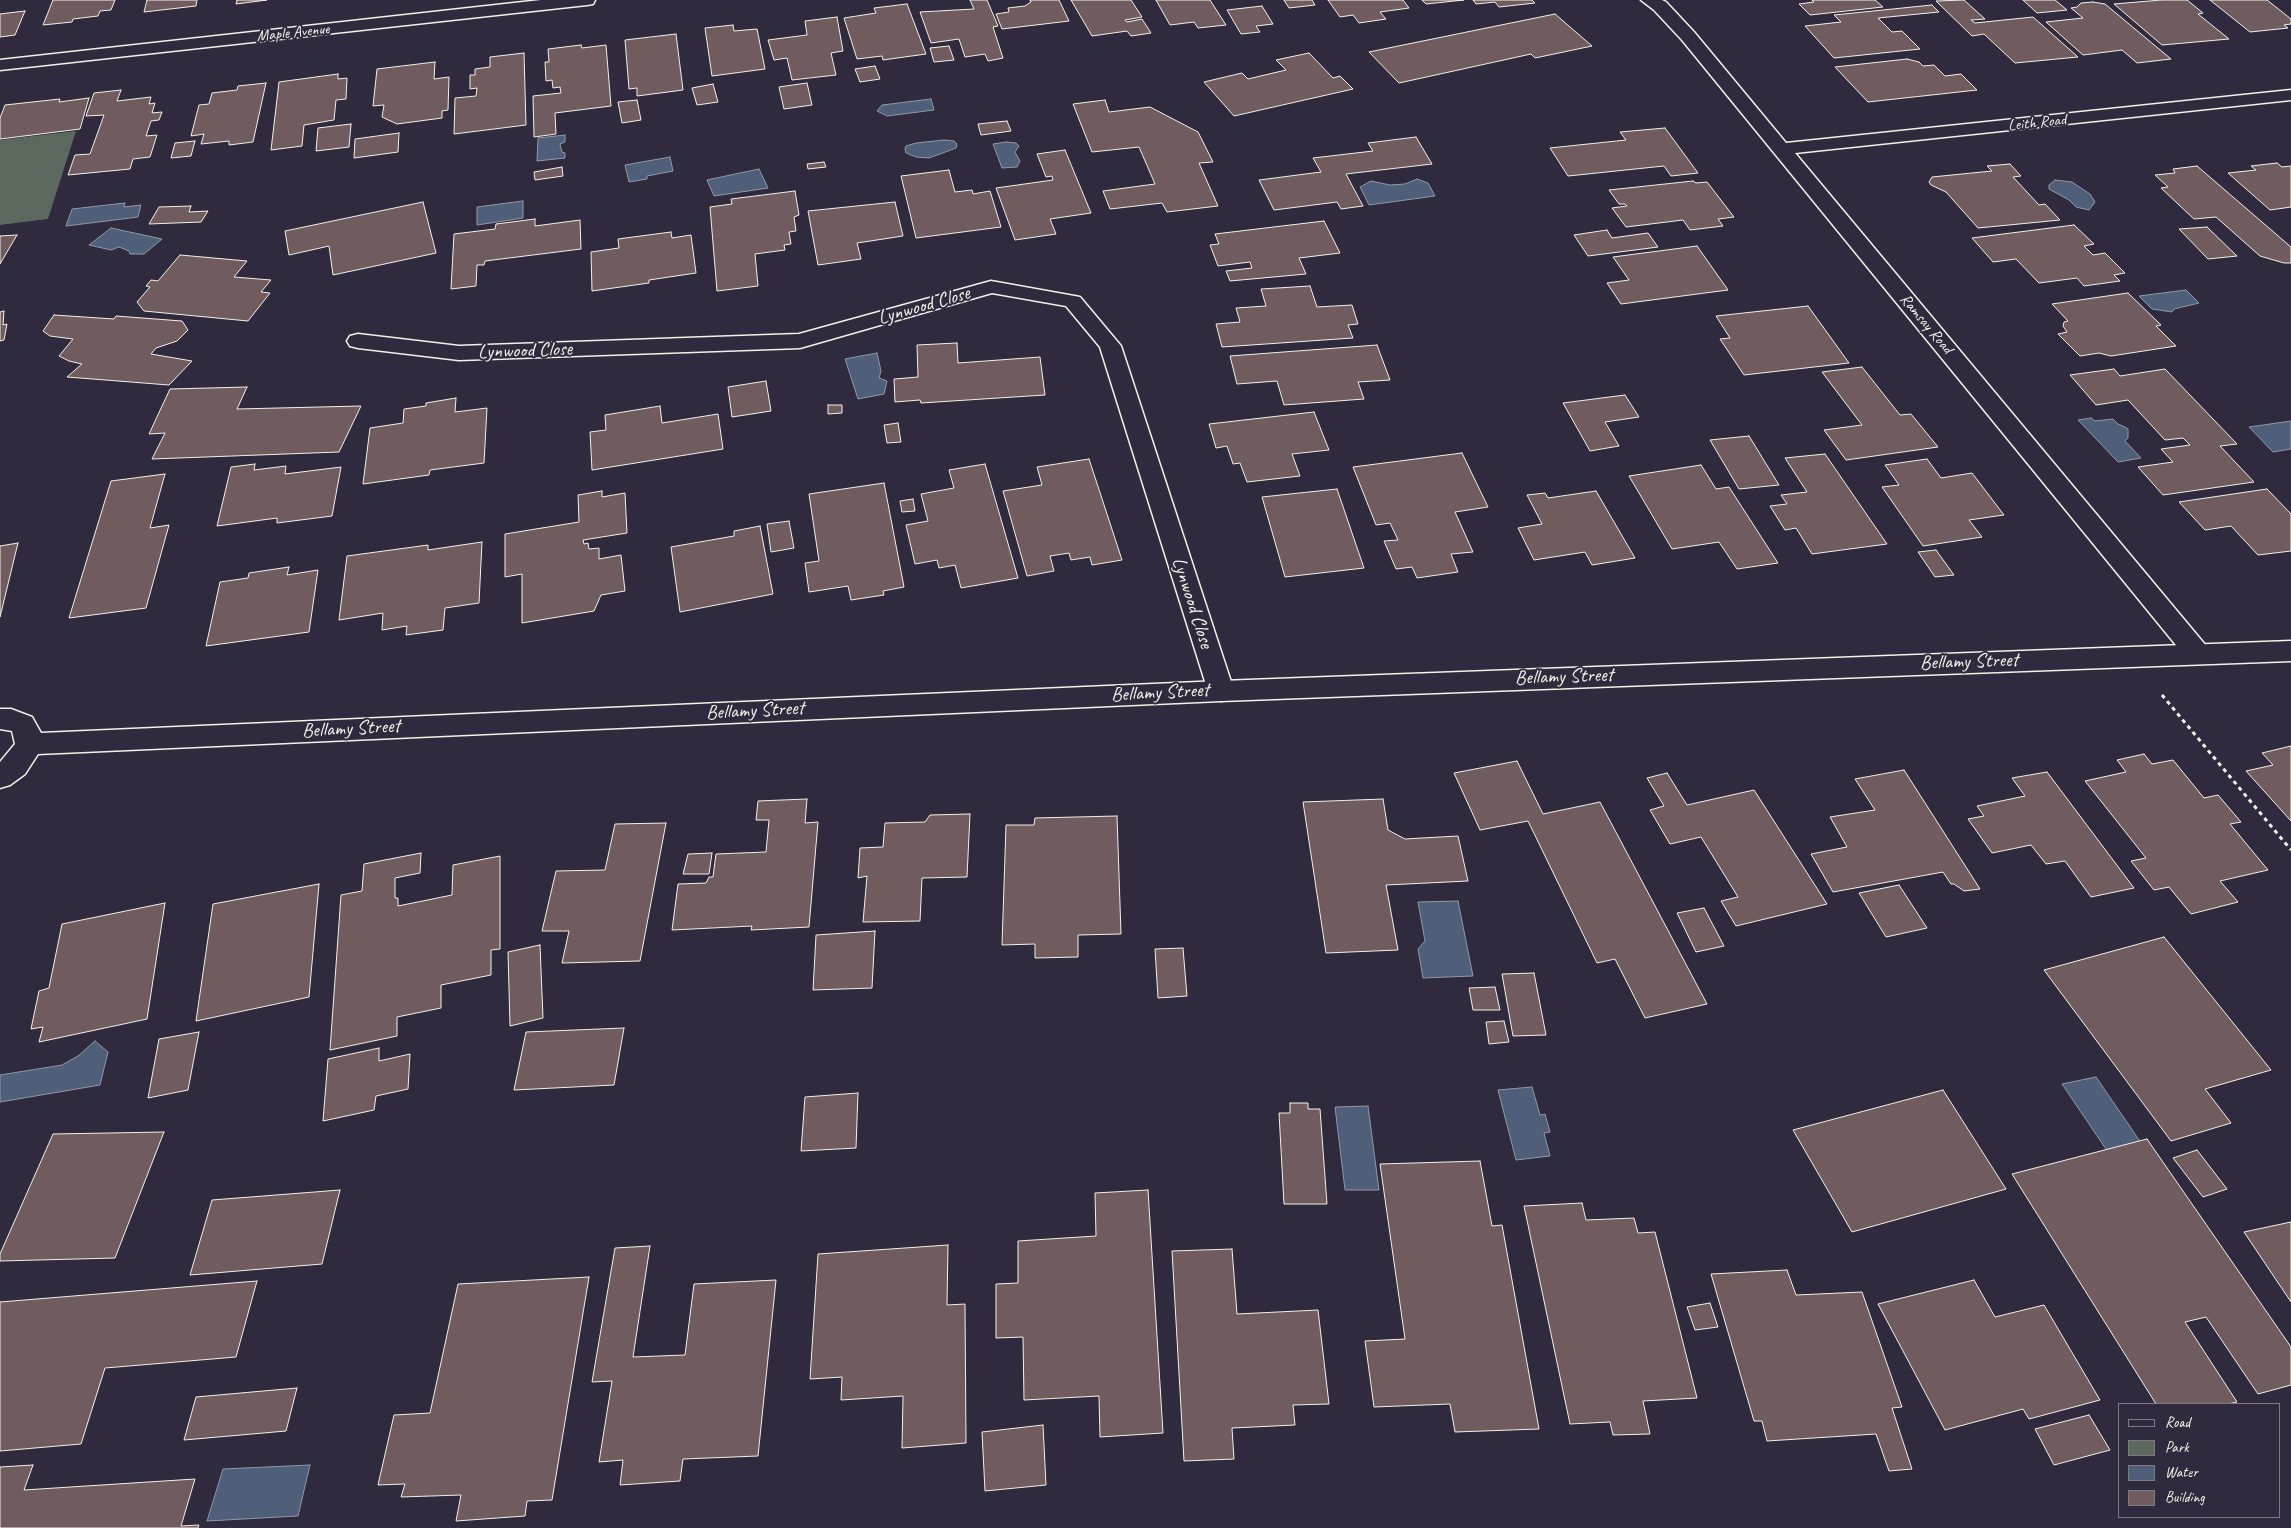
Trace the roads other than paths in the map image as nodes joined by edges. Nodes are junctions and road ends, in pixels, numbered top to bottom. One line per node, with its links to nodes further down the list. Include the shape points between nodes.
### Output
1 (587, 0): 3 (street, Maple Avenue)
2 (1649, 0): 5 (street, Ramsay Road, via 1660,6 1688,36)
3 (0, 66)
4 (2291, 95): 5 (street, Leith Road)
5 (1782, 150): 8 (street, Ramsay Road)
6 (358, 341): 9 (street, Lynwood Close, via 459,353 800,341 991,287 1073,301 1110,346)
7 (2291, 651): 8 (street, Bellamy Street)
8 (2198, 654): 9 (street, Bellamy Street)
9 (1221, 690): 11 (street, Bellamy Street)
10 (0, 719): 11 (street, via 22,724 28,733)
11 (29, 744): 12 (street, via 15,766)
12 (0, 777)

